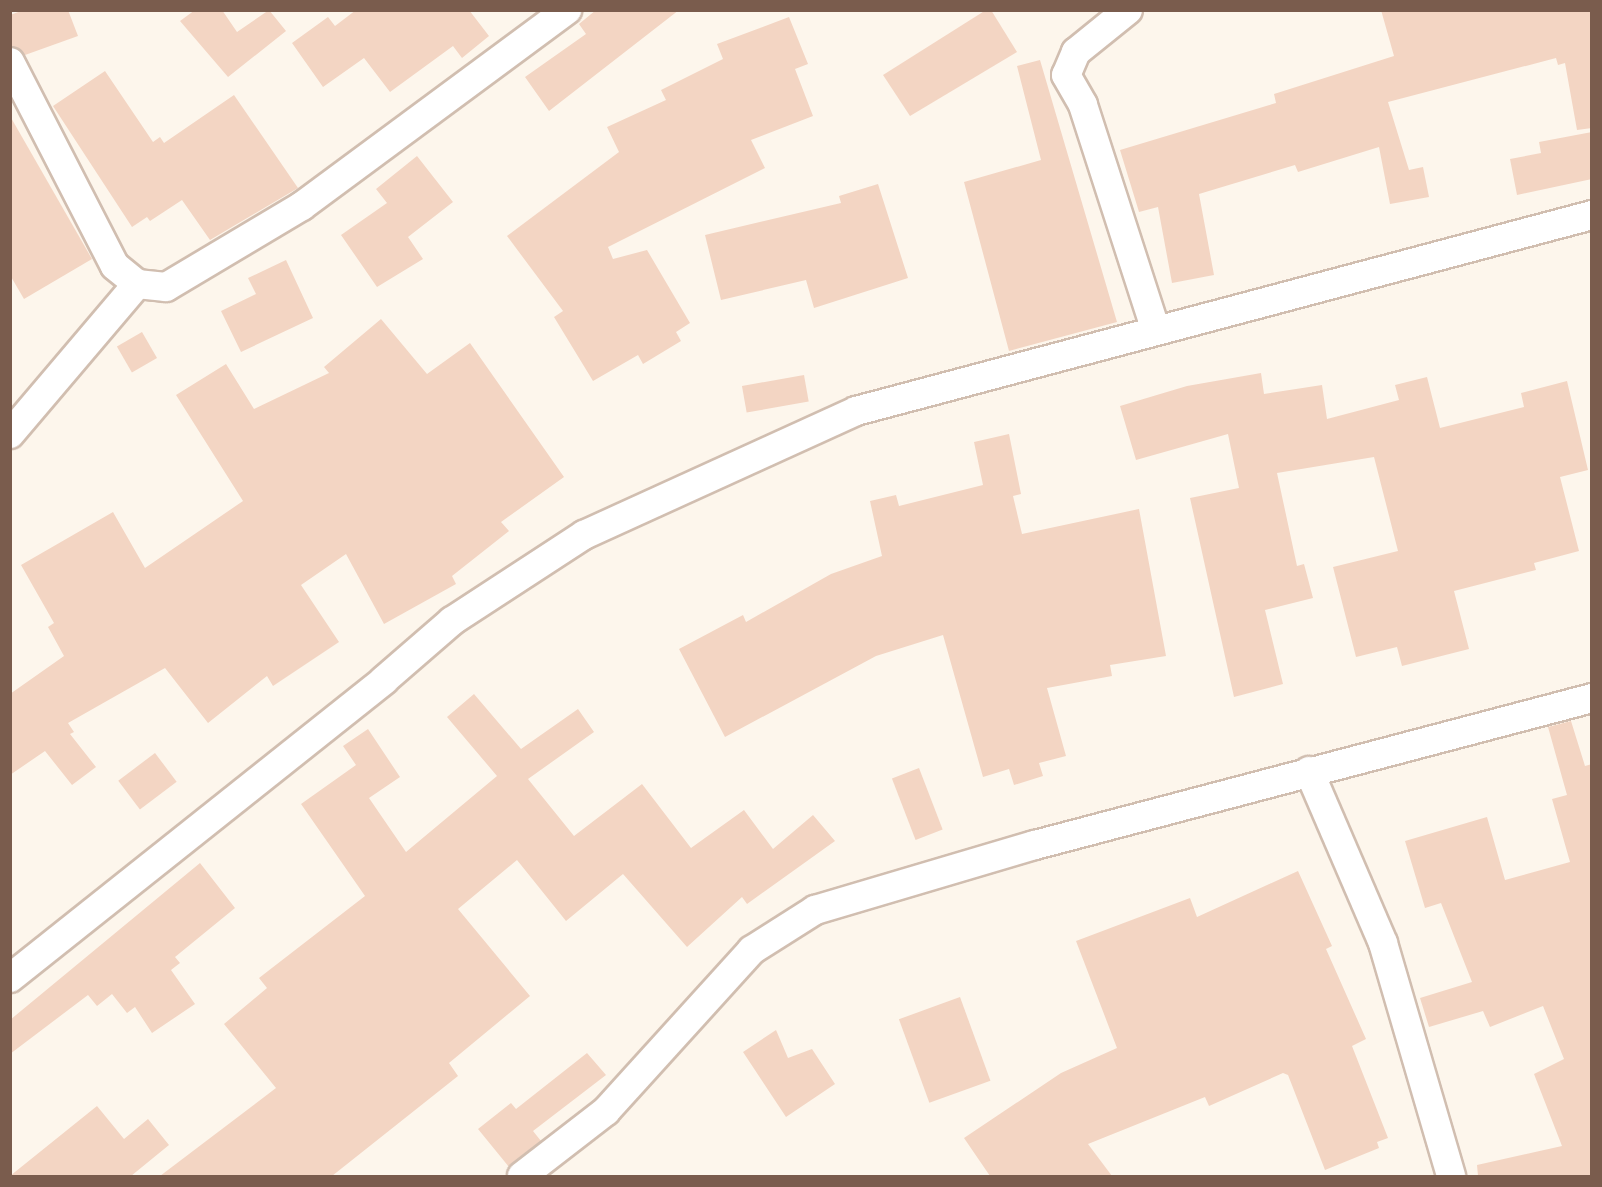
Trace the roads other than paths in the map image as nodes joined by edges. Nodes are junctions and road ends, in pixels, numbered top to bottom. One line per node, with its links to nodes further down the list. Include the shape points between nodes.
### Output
1 (567, 10): 5 (street, via 302,206 166,287)
2 (1128, 10): 6 (street, via 1076,52 1066,75 1083,105)
3 (10, 62): 5 (street, via 115,266)
4 (1592, 215): 6 (street)
5 (136, 284): 7 (street)
6 (1156, 331): 10 (street, via 856,411 584,535 452,621 384,680)
7 (10, 434)
8 (1592, 698): 9 (street)
9 (1309, 771): 11 (street, via 1383,943); 12 (street, via 815,910 752,950 606,1111)
10 (10, 978)
11 (1446, 1175)
12 (522, 1176)

